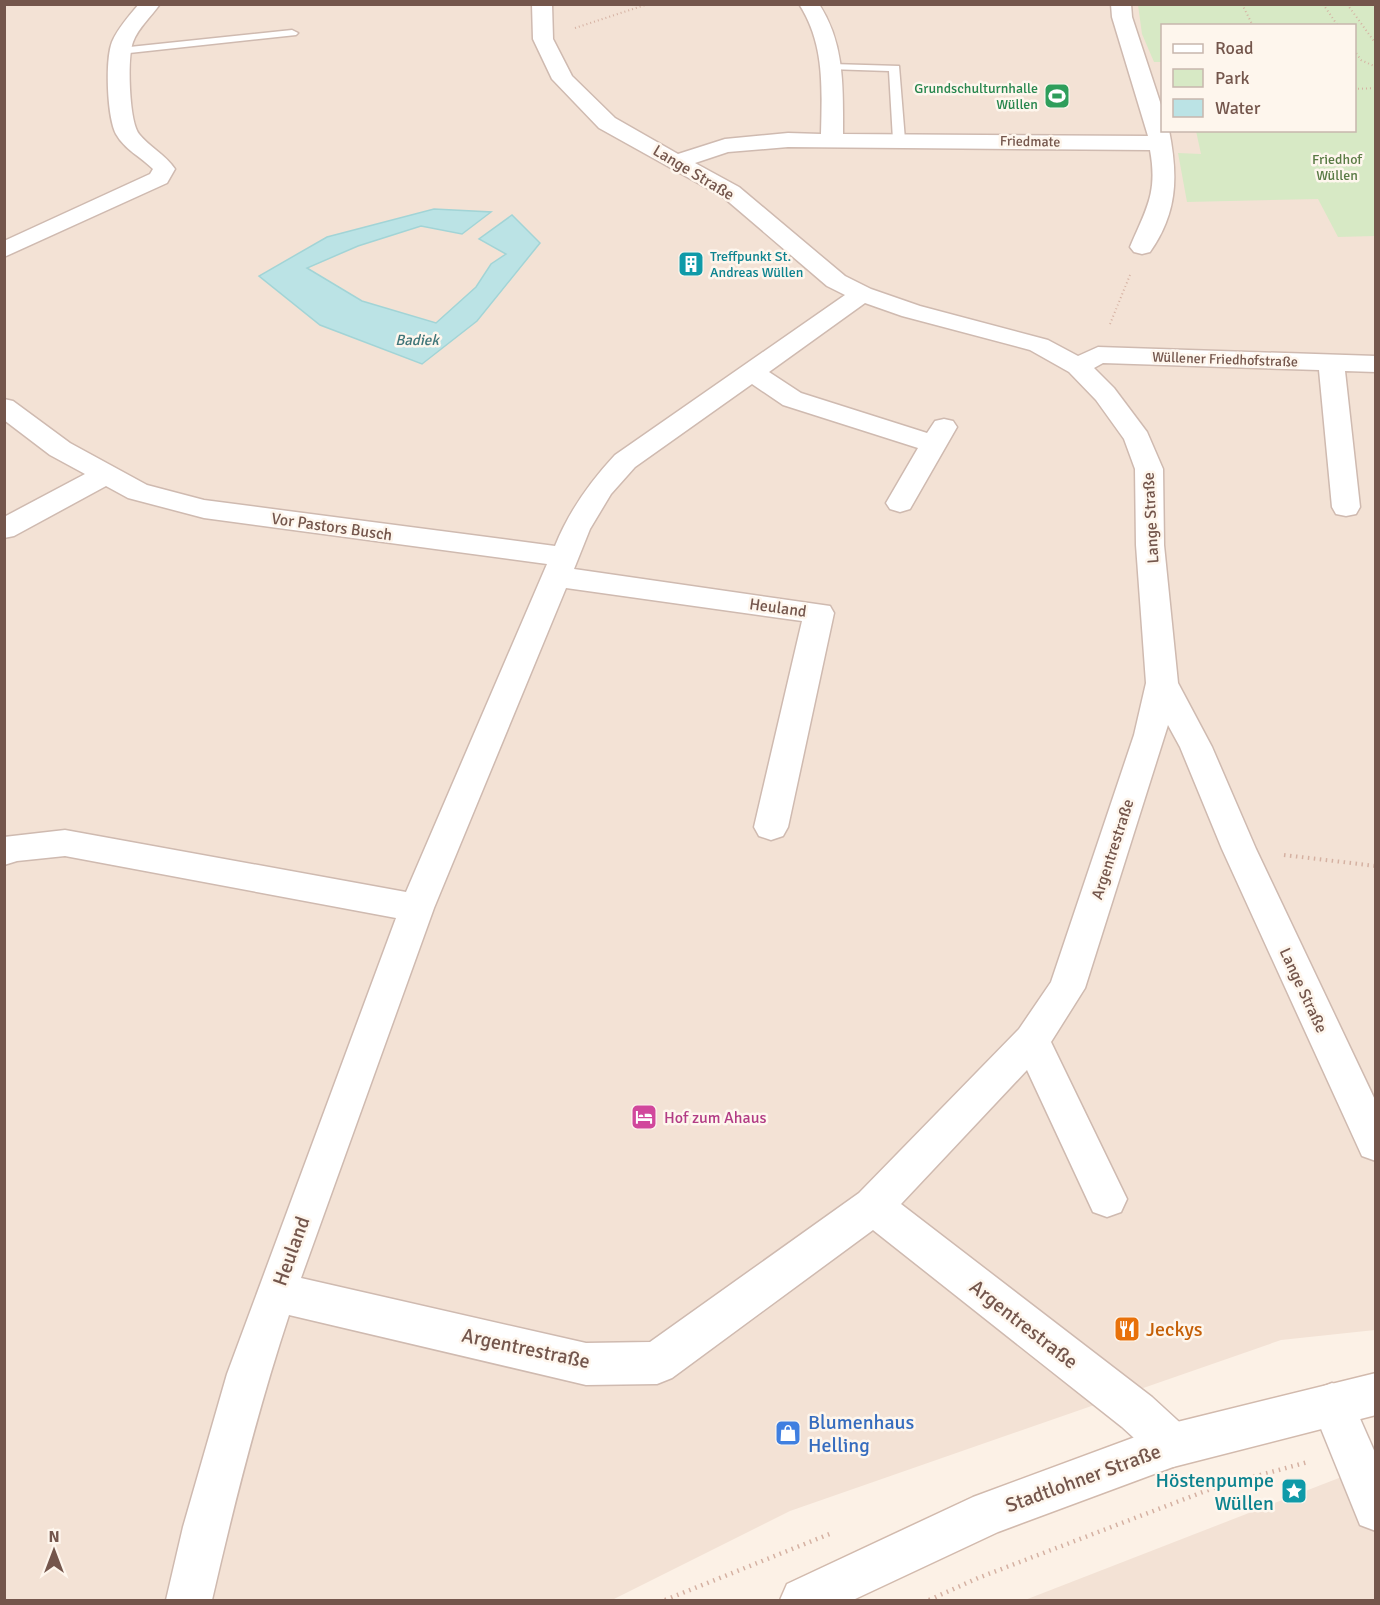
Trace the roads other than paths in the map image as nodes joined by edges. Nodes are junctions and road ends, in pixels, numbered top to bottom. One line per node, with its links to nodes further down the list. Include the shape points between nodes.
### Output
1 (150, 4): 6 (street, via 124,38)
2 (542, 4): 11 (street, Lange Straße, via 543,39 563,79 608,123)
3 (809, 4): 7 (street, via 818,15)
4 (1121, 4): 10 (street)
5 (292, 33): 6 (lane)
6 (120, 51): 13 (street, via 122,120 126,133 160,162 164,169 159,178)
7 (832, 67): 8 (street); 9 (lane, via 895,68)
8 (832, 139): 9 (street, Friedmate); 11 (street, Friedmate, via 725,146)
9 (899, 140): 10 (street, Friedmate)
10 (1161, 143): 12 (street, via 1163,198)
11 (678, 160): 14 (street, Lange Straße, via 731,192 836,281)
12 (1142, 247)
13 (4, 250)
14 (862, 294): 15 (street, Lange Straße); 18 (street, Heuland)
15 (1088, 361): 16 (street, Wüllener Friedhofstraße); 25 (street, Lange Straße, via 1105,394 1137,438 1149,469 1150,545)
16 (1331, 362): 17 (street, Wüllener Friedhofstraße); 22 (street)
17 (1376, 364)
18 (752, 372): 21 (street, via 792,399 939,436); 24 (street, Heuland, via 625,461 600,489 576,529)
19 (4, 407): 20 (street, Vor Pastors Busch)
20 (105, 475): 23 (street); 24 (street, Vor Pastors Busch, via 138,492 204,509)
21 (900, 503)
22 (1346, 507)
23 (4, 529)
24 (560, 567): 26 (street, Heuland, via 819,613); 28 (street, Heuland)
25 (1162, 683): 29 (street, Argentrestraße, via 1150,735 1067,988); 30 (street, Lange Straße, via 1196,747)
26 (771, 826)
27 (4, 852): 28 (street, via 10,848 65,843)
28 (417, 908): 33 (street, Heuland)
29 (1032, 1040): 31 (street); 32 (street, Argentrestraße)
30 (1376, 1144)
31 (1107, 1199)
32 (873, 1206): 33 (street, Argentrestraße, via 657,1363 586,1364); 36 (street, Argentrestraße, via 1137,1412)
33 (276, 1292): 38 (street, Heuland, via 214,1494)
34 (1376, 1394): 35 (street, Stadtlohner Straße)
35 (1332, 1404): 36 (street, Stadtlohner Straße); 37 (street)
36 (1173, 1445): 39 (street, Stadtlohner Straße, via 989,1513)
37 (1376, 1509)
38 (189, 1600)
39 (803, 1600)

